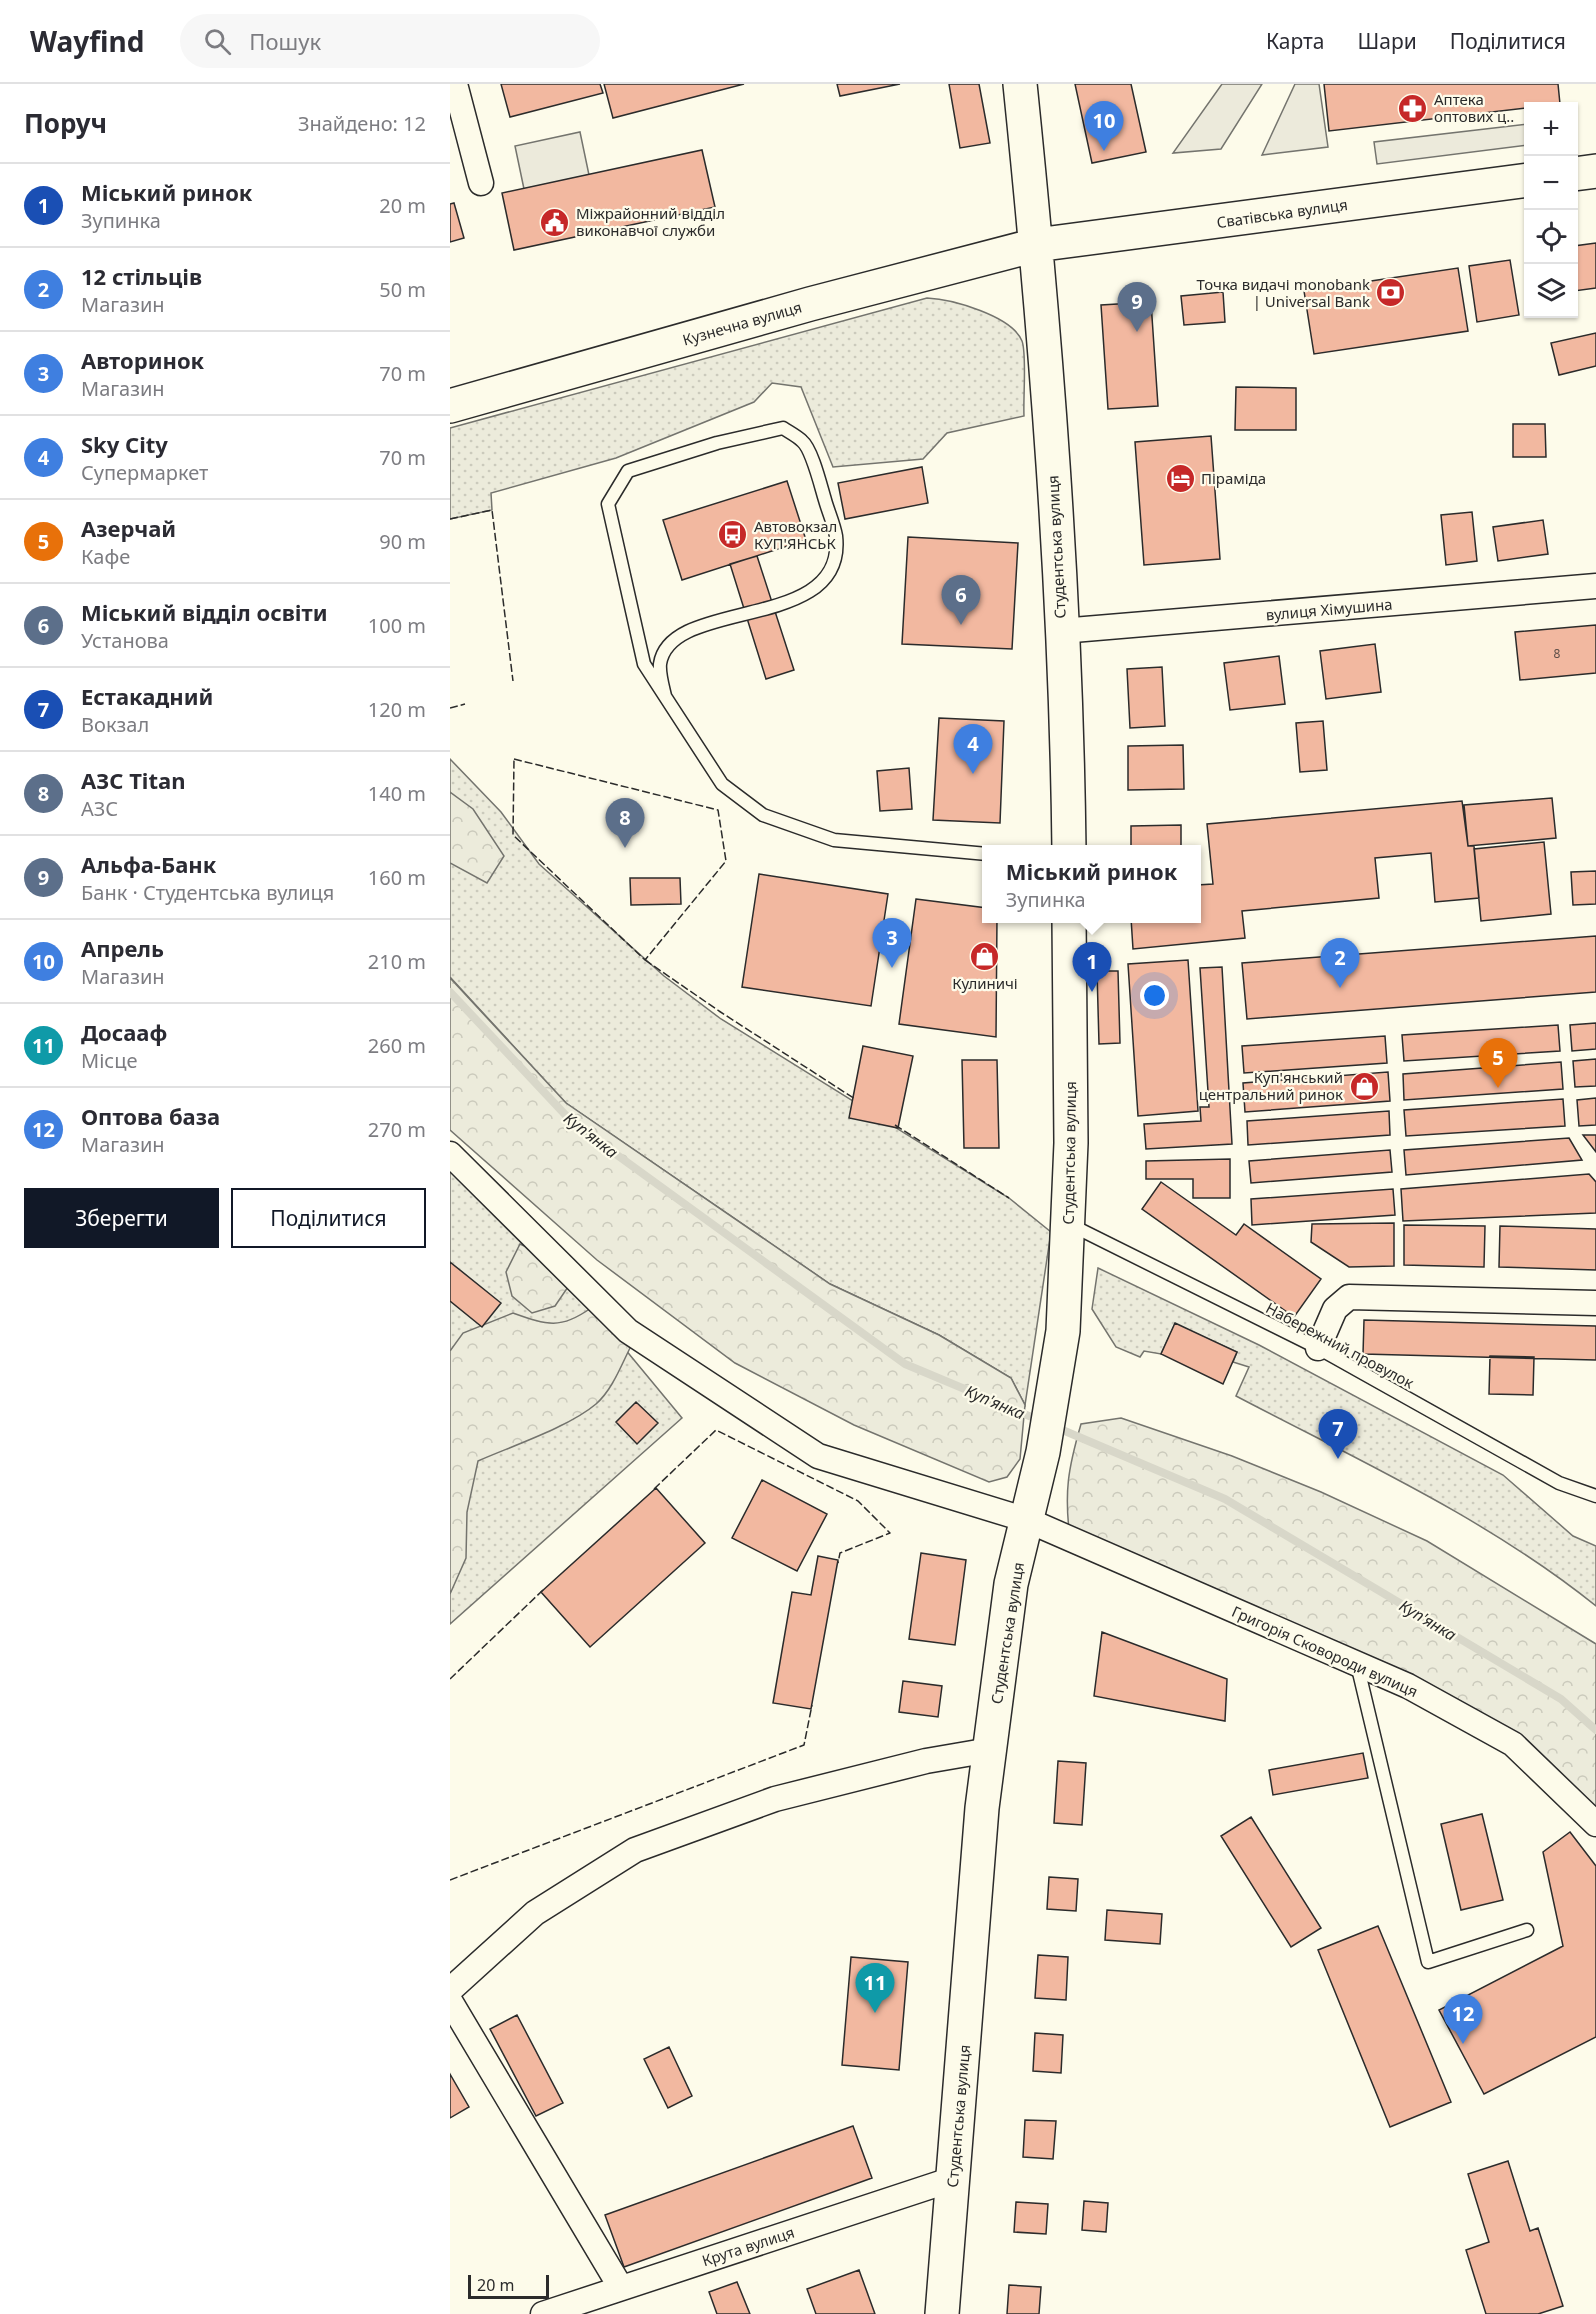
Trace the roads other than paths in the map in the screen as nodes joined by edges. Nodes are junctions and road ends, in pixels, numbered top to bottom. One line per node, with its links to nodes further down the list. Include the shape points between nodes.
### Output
1 (455, 84): 6 (street)
2 (1020, 84): 7 (main road, Студентська вулиця)
3 (1596, 171): 4 (main road)
4 (1578, 173)
5 (1524, 181): 7 (main road, Сватівська вулиця)
6 (481, 183)
7 (1036, 245): 8 (main road, Кузнечна вулиця); 10 (main road, Студентська вулиця)
8 (450, 406)
9 (1596, 586): 10 (street, вулиця Хімушина)
10 (1061, 631): 12 (main road, Студентська вулиця)
11 (665, 696): 11 (lane, via 644,664 608,504 628,471 717,443 783,428 804,442 819,483 836,536 831,570 817,588 791,600 686,631 670,644 660,664); 13 (lane, via 722,784 763,815 834,840)
12 (1069, 845)
13 (982, 854)
14 (1069, 923): 16 (main road, Студентська вулиця)
15 (450, 1154): 20 (street, Григорія Сковороди вулиця, via 628,1332 818,1456)
16 (1068, 1223): 18 (lane, Набережний провулок); 20 (main road, Студентська вулиця, via 1064,1332)
17 (1596, 1304): 18 (street, via 1349,1297 1335,1309)
18 (1318, 1348): 19 (lane, Набережний провулок, via 1559,1483)
19 (1596, 1496)
20 (1027, 1520): 21 (street, Григорія Сковороди вулиця); 22 (main road, Студентська вулиця, via 1011,1584)
21 (1357, 1664): 23 (street, Григорія Сковороди вулиця, via 1408,1686 1513,1744); 24 (lane, via 1428,1962)
22 (990, 1750): 25 (street, via 926,1761 775,1799 635,1850 536,1913); 27 (main road, Студентська вулиця)
23 (1596, 1824)
24 (1527, 1930)
25 (450, 1990)
26 (450, 2001): 28 (street)
27 (953, 2179): 28 (street, Крута вулиця); 30 (main road, Студентська вулиця)
28 (621, 2288): 29 (street, Крута вулиця)
29 (543, 2314)
30 (942, 2314)

